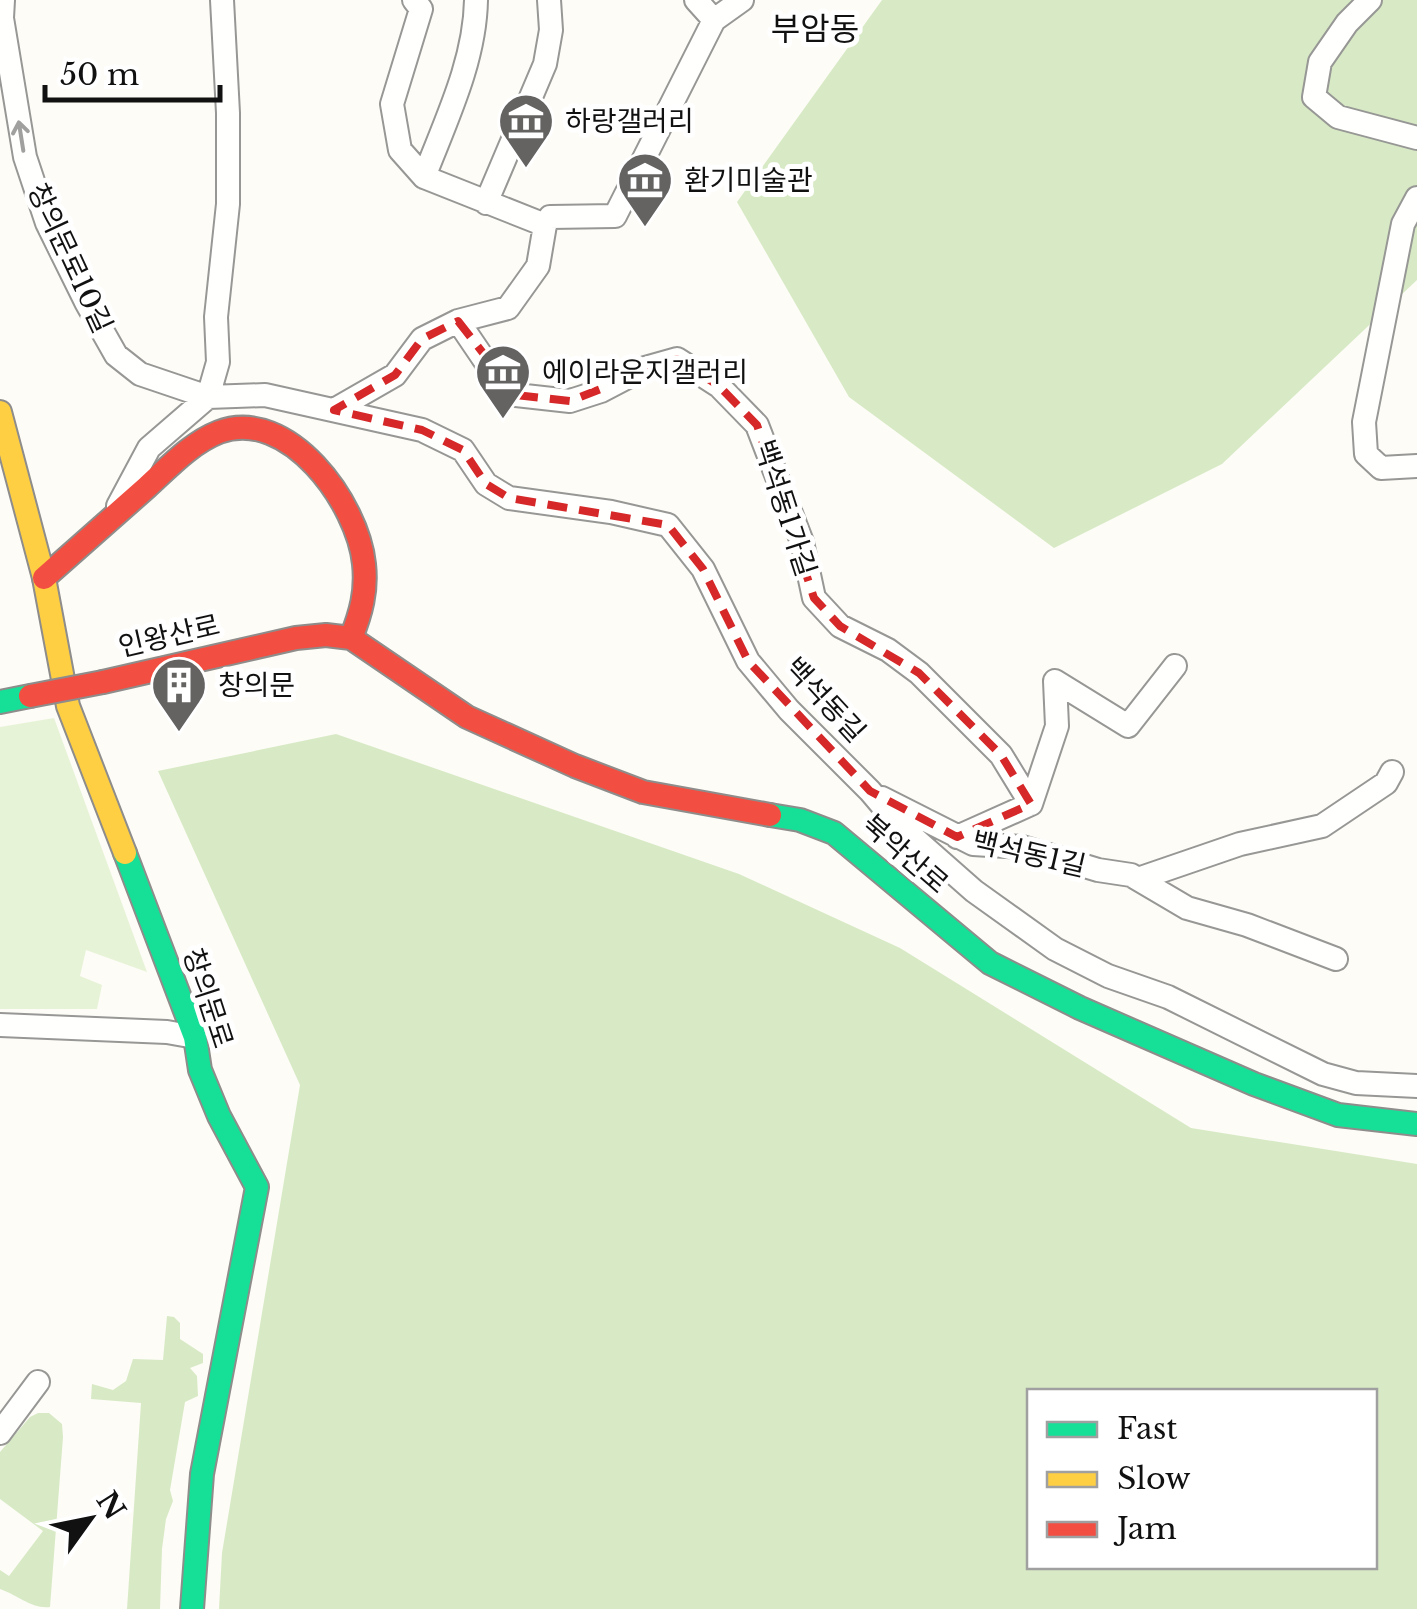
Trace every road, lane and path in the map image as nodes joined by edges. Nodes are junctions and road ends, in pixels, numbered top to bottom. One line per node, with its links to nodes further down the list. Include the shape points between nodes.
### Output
1 (3, 0): 16 (street, 창의문로10길, one-way to 1, via 140,374 116,356 86,302 46,223 25,157)
2 (222, 0): 16 (street, via 228,204 218,362)
3 (414, 0): 11 (street, via 422,9 392,104 400,150)
4 (476, 0): 11 (street, via 476,30)
5 (550, 0): 13 (street, via 545,64)
6 (696, 0): 9 (street)
7 (742, 0): 9 (street)
8 (1370, 0): 10 (street, via 1320,62 1314,97 1338,118)
9 (714, 20): 14 (street, via 615,216 550,217)
10 (1417, 138)
11 (424, 176): 13 (street)
12 (1417, 198): 19 (street, via 1404,224 1364,422 1366,454 1381,468)
13 (486, 203): 14 (street)
14 (545, 225): 15 (street, via 538,266 508,308)
15 (458, 321): 17 (street, via 422,339 395,375); 27 (street, 백석동1가길, via 516,395 570,402 678,358 719,386 758,426 802,542 814,598 840,626 919,673 1001,755)
16 (208, 397): 17 (street, 백석동길, via 265,395); 20 (street, via 149,448)
17 (334, 410): 26 (street, 백석동길, via 422,430 463,450 486,484 509,498 668,525 703,569 748,660)
18 (0, 412): 21 (street, 창의문로)
19 (1417, 466)
20 (114, 514): 21 (street); 22 (street, via 222,429 274,432 324,474 356,524 366,594)
21 (44, 578): 32 (street, 창의문로, via 68,706)
22 (351, 638): 24 (street, 인왕산로, bridge, via 296,638); 34 (street, 북악산로, via 468,717 575,766 644,792 800,820 834,833 990,963 1080,1008 1338,1115)
23 (1175, 666): 27 (street, via 1128,726 1055,682 1057,726)
24 (0, 702)
25 (1392, 772): 29 (street, via 1386,783 1322,826 1240,844)
26 (870, 791): 28 (street, 백석동1길); 33 (street, 백석동길, via 974,891 1055,948 1323,1074)
27 (1031, 804): 28 (street)
28 (957, 837): 29 (street, 백석동1길)
29 (1138, 879): 30 (street, 백석동1길, via 1187,908)
30 (1336, 959)
31 (0, 1025): 32 (street)
32 (194, 1037): 37 (street, 창의문로, via 219,1116 257,1188 202,1474)
33 (1417, 1086)
34 (1417, 1124)
35 (38, 1382): 36 (street)
36 (0, 1432)
37 (192, 1609)

